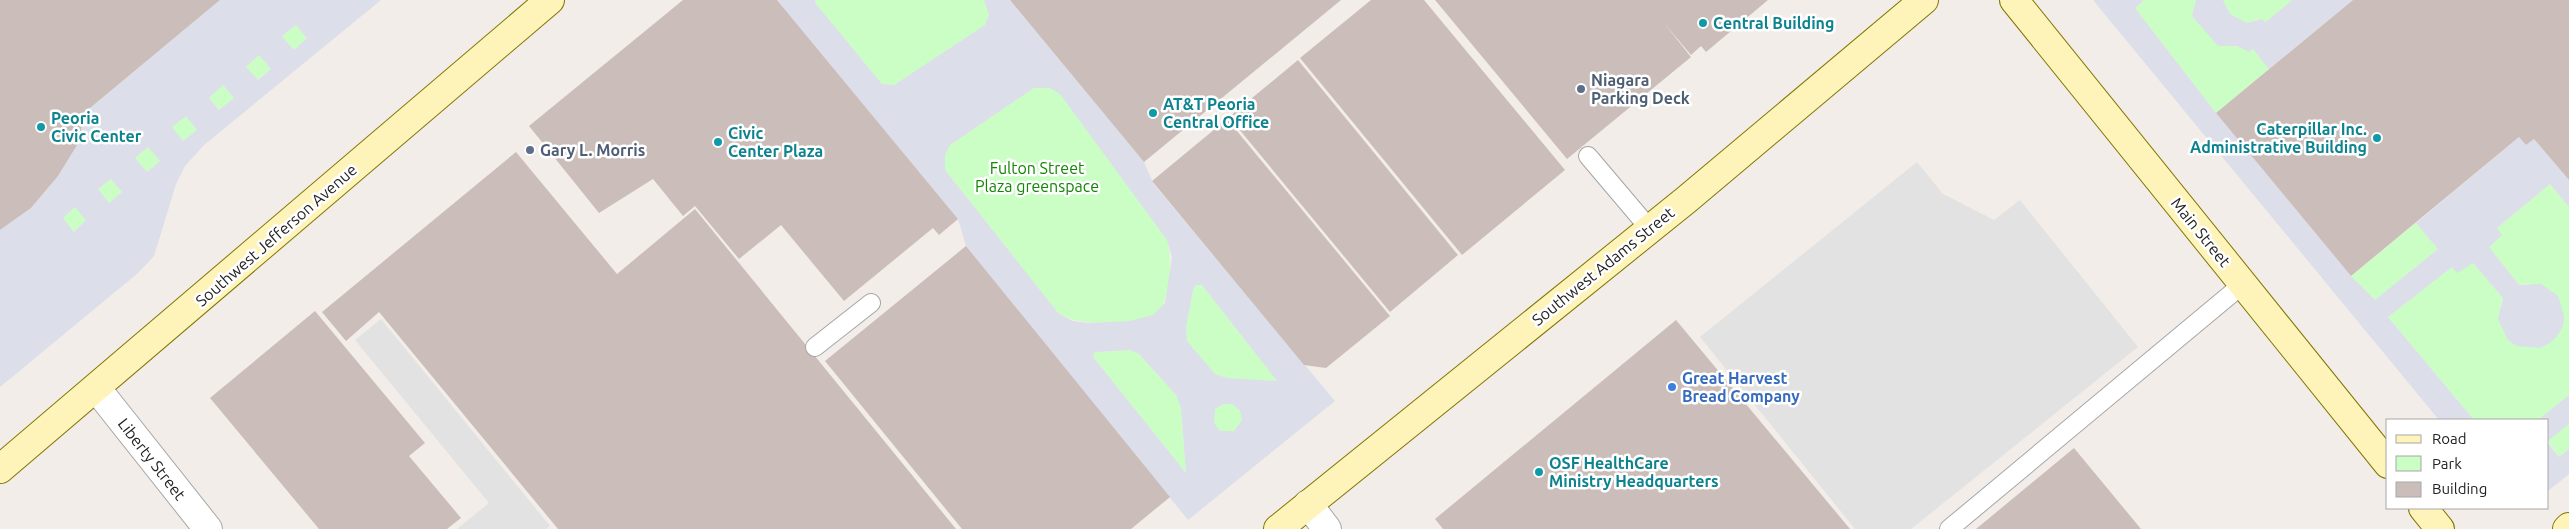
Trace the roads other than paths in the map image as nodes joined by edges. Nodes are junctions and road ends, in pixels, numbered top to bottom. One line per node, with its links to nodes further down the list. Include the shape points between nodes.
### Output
1 (550, 0): 9 (main road, Southwest Jefferson Avenue)
2 (1924, 0): 5 (main road, Southwest Adams Street)
3 (2014, 0): 6 (main road, Main Street)
4 (1588, 156): 5 (lane)
5 (1649, 228): 12 (main road, Southwest Adams Street)
6 (2242, 284): 10 (main road, Main Street); 17 (lane)
7 (871, 303): 8 (lane)
8 (815, 347)
9 (96, 389): 11 (main road, Southwest Jefferson Avenue); 14 (street, Liberty Street)
10 (2386, 462)
11 (0, 469)
12 (1308, 504): 15 (main road, Southwest Adams Street); 16 (street)
13 (2424, 509): 18 (main road)
14 (208, 529)
15 (1278, 529)
16 (1327, 529)
17 (1948, 529)
18 (2440, 529)

